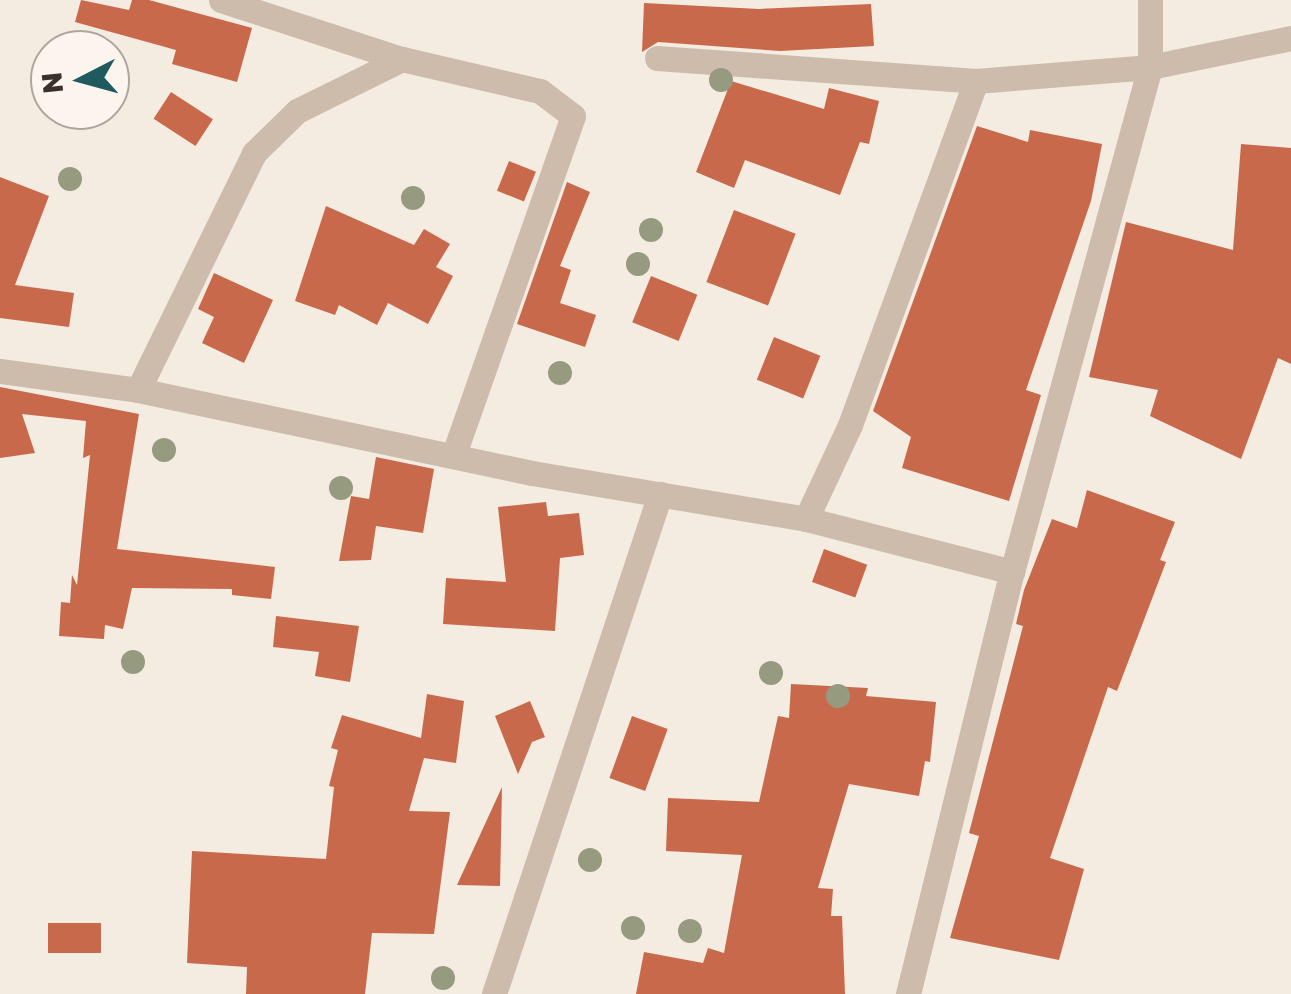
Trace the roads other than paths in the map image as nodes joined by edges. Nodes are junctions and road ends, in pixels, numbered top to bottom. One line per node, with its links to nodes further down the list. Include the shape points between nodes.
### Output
1 (221, 0): 4 (street)
2 (1150, 0): 6 (street)
3 (1291, 38): 6 (street)
4 (402, 58): 9 (street, via 297,111 254,153); 10 (street, via 540,91 573,116)
5 (658, 58): 7 (street)
6 (1150, 68): 7 (street); 13 (street)
7 (976, 81): 12 (street, via 850,425)
8 (0, 370): 9 (street)
9 (138, 390): 10 (street)
10 (454, 453): 11 (street)
11 (660, 494): 12 (street); 14 (street)
12 (806, 519): 13 (street)
13 (1012, 572): 15 (street)
14 (494, 994)
15 (908, 994)

